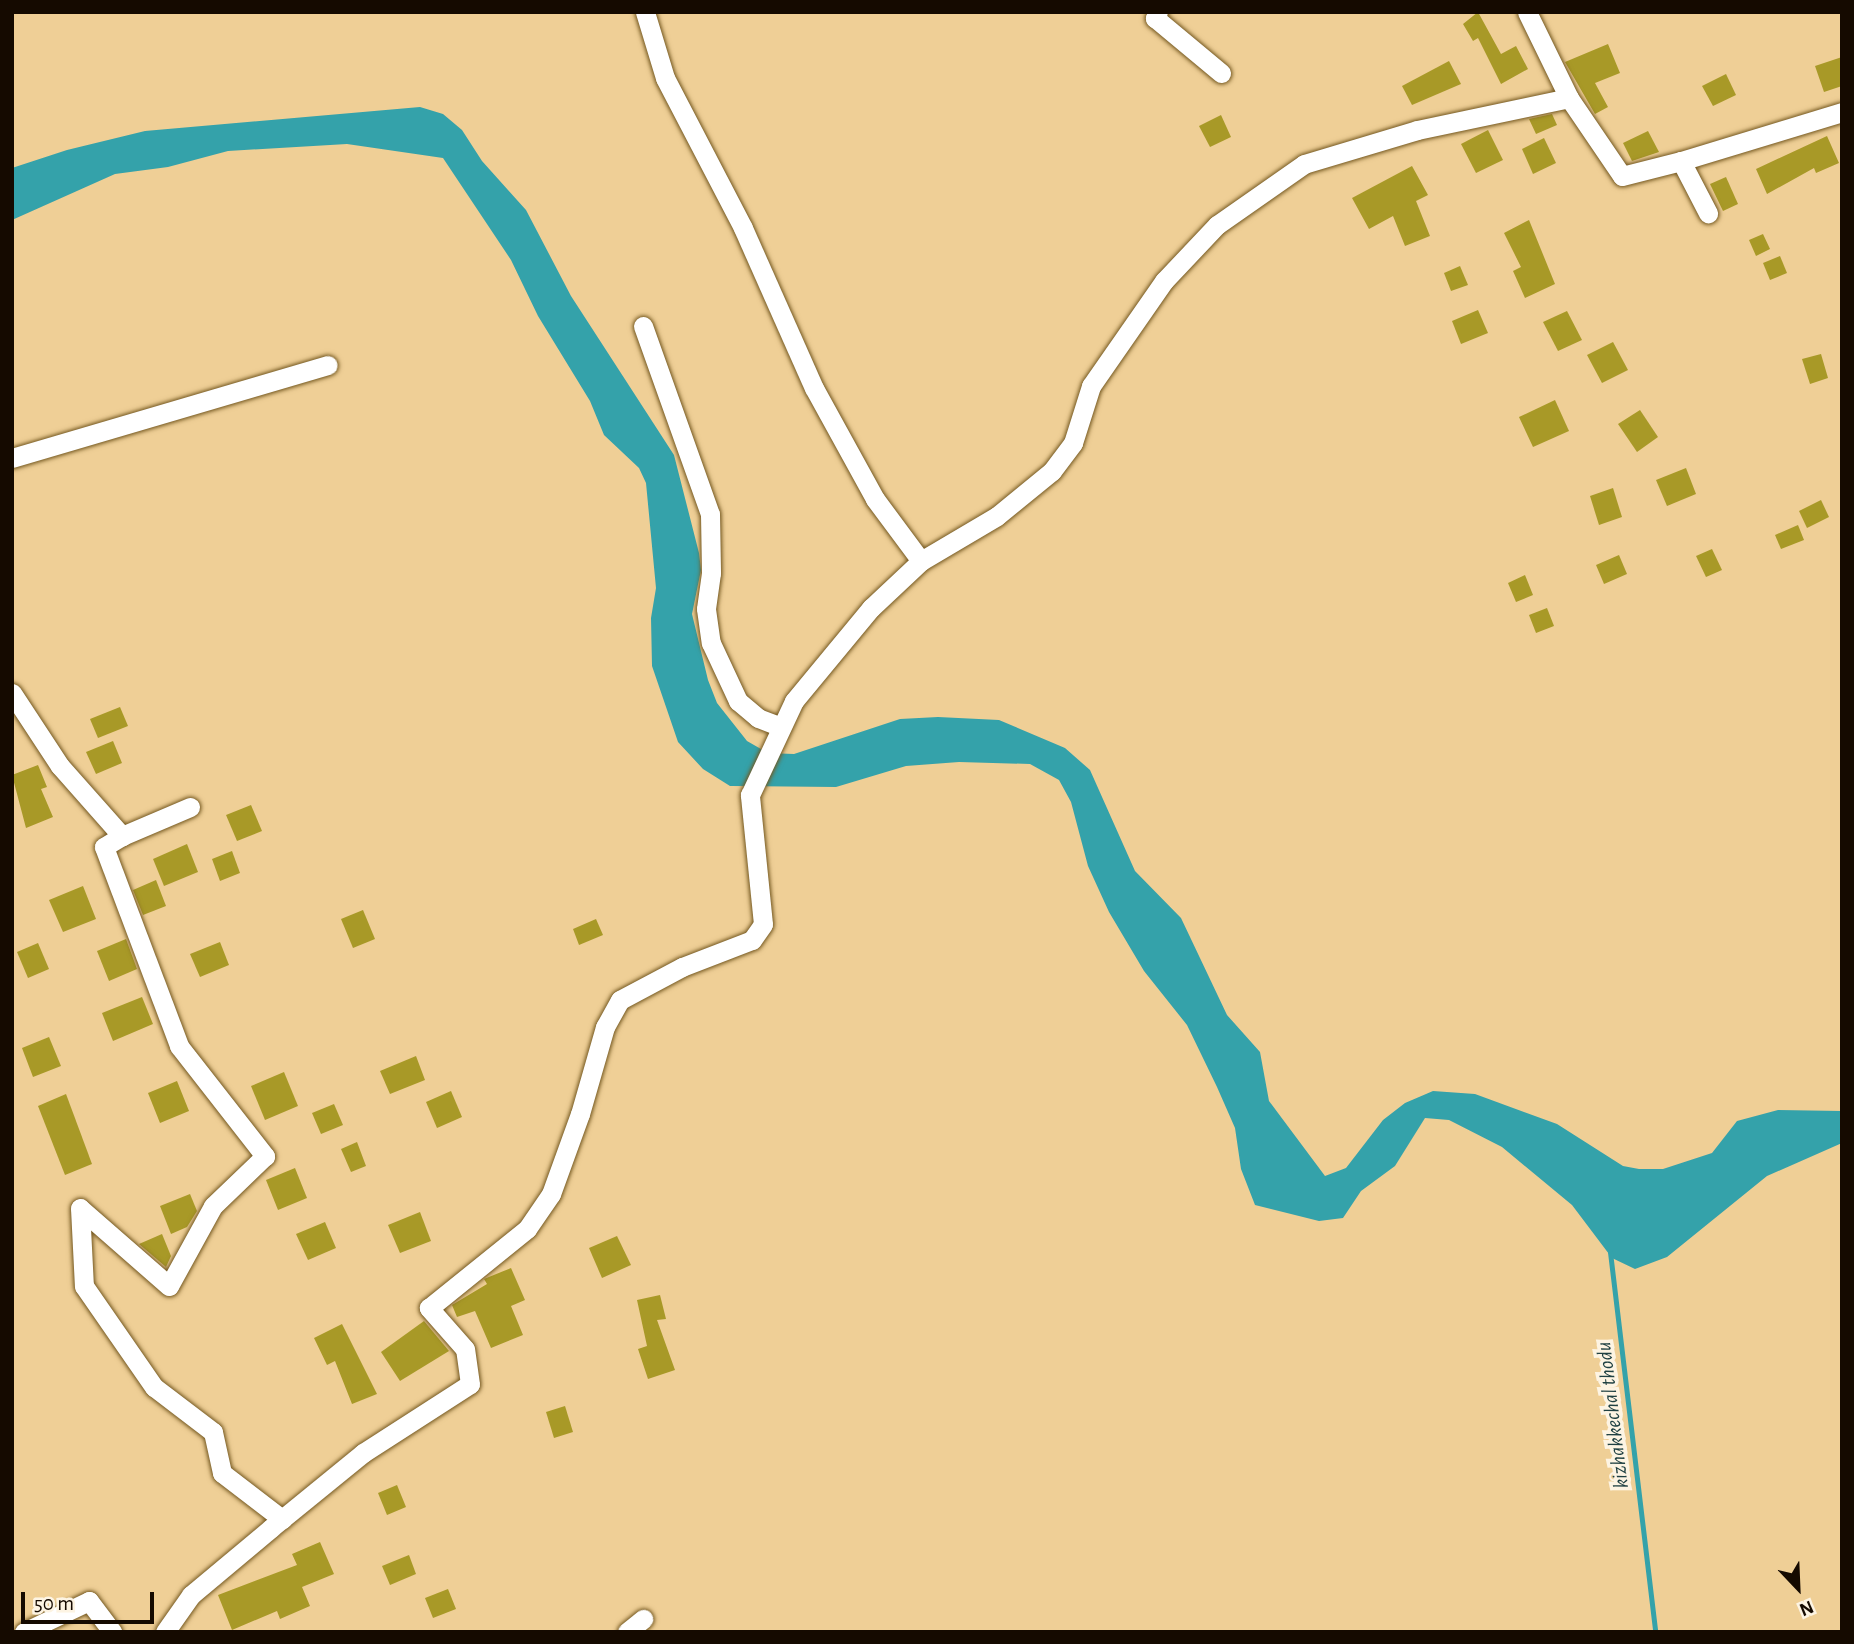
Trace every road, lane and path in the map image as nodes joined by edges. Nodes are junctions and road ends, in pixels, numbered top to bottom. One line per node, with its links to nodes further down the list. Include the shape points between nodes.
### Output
1 (645, 12): 12 (street, via 665,78 743,228 814,388 875,499)
2 (1158, 12): 4 (street, via 1155,18)
3 (1527, 12): 5 (street)
4 (1222, 73)
5 (1569, 98): 7 (street, via 1622,176); 12 (street, via 1356,145 1304,164 1273,182 1217,225 1164,281 1090,386 1073,443 1052,471 997,516)
6 (1842, 111): 7 (street)
7 (1681, 160): 8 (street)
8 (1709, 213)
9 (643, 326): 14 (street, via 710,513 712,573 706,609 711,643 738,701)
10 (328, 365): 11 (street)
11 (12, 458)
12 (921, 561): 14 (street, via 871,608 794,701)
13 (12, 693): 16 (street, via 60,766)
14 (776, 733): 17 (street, via 750,794 763,924 752,940 682,967 620,1000 604,1027 551,1194 527,1229 429,1308 465,1349 470,1384 363,1453)
15 (190, 807): 16 (street)
16 (122, 836): 17 (street, via 104,848 179,1046 265,1156 213,1206 169,1286 80,1208 84,1286 155,1387 213,1432 222,1473)
17 (282, 1519): 21 (street, via 191,1595)
18 (643, 1619): 22 (street)
19 (24, 1632): 20 (street, via 89,1601)
20 (112, 1632)
21 (164, 1632)
22 (627, 1632)

